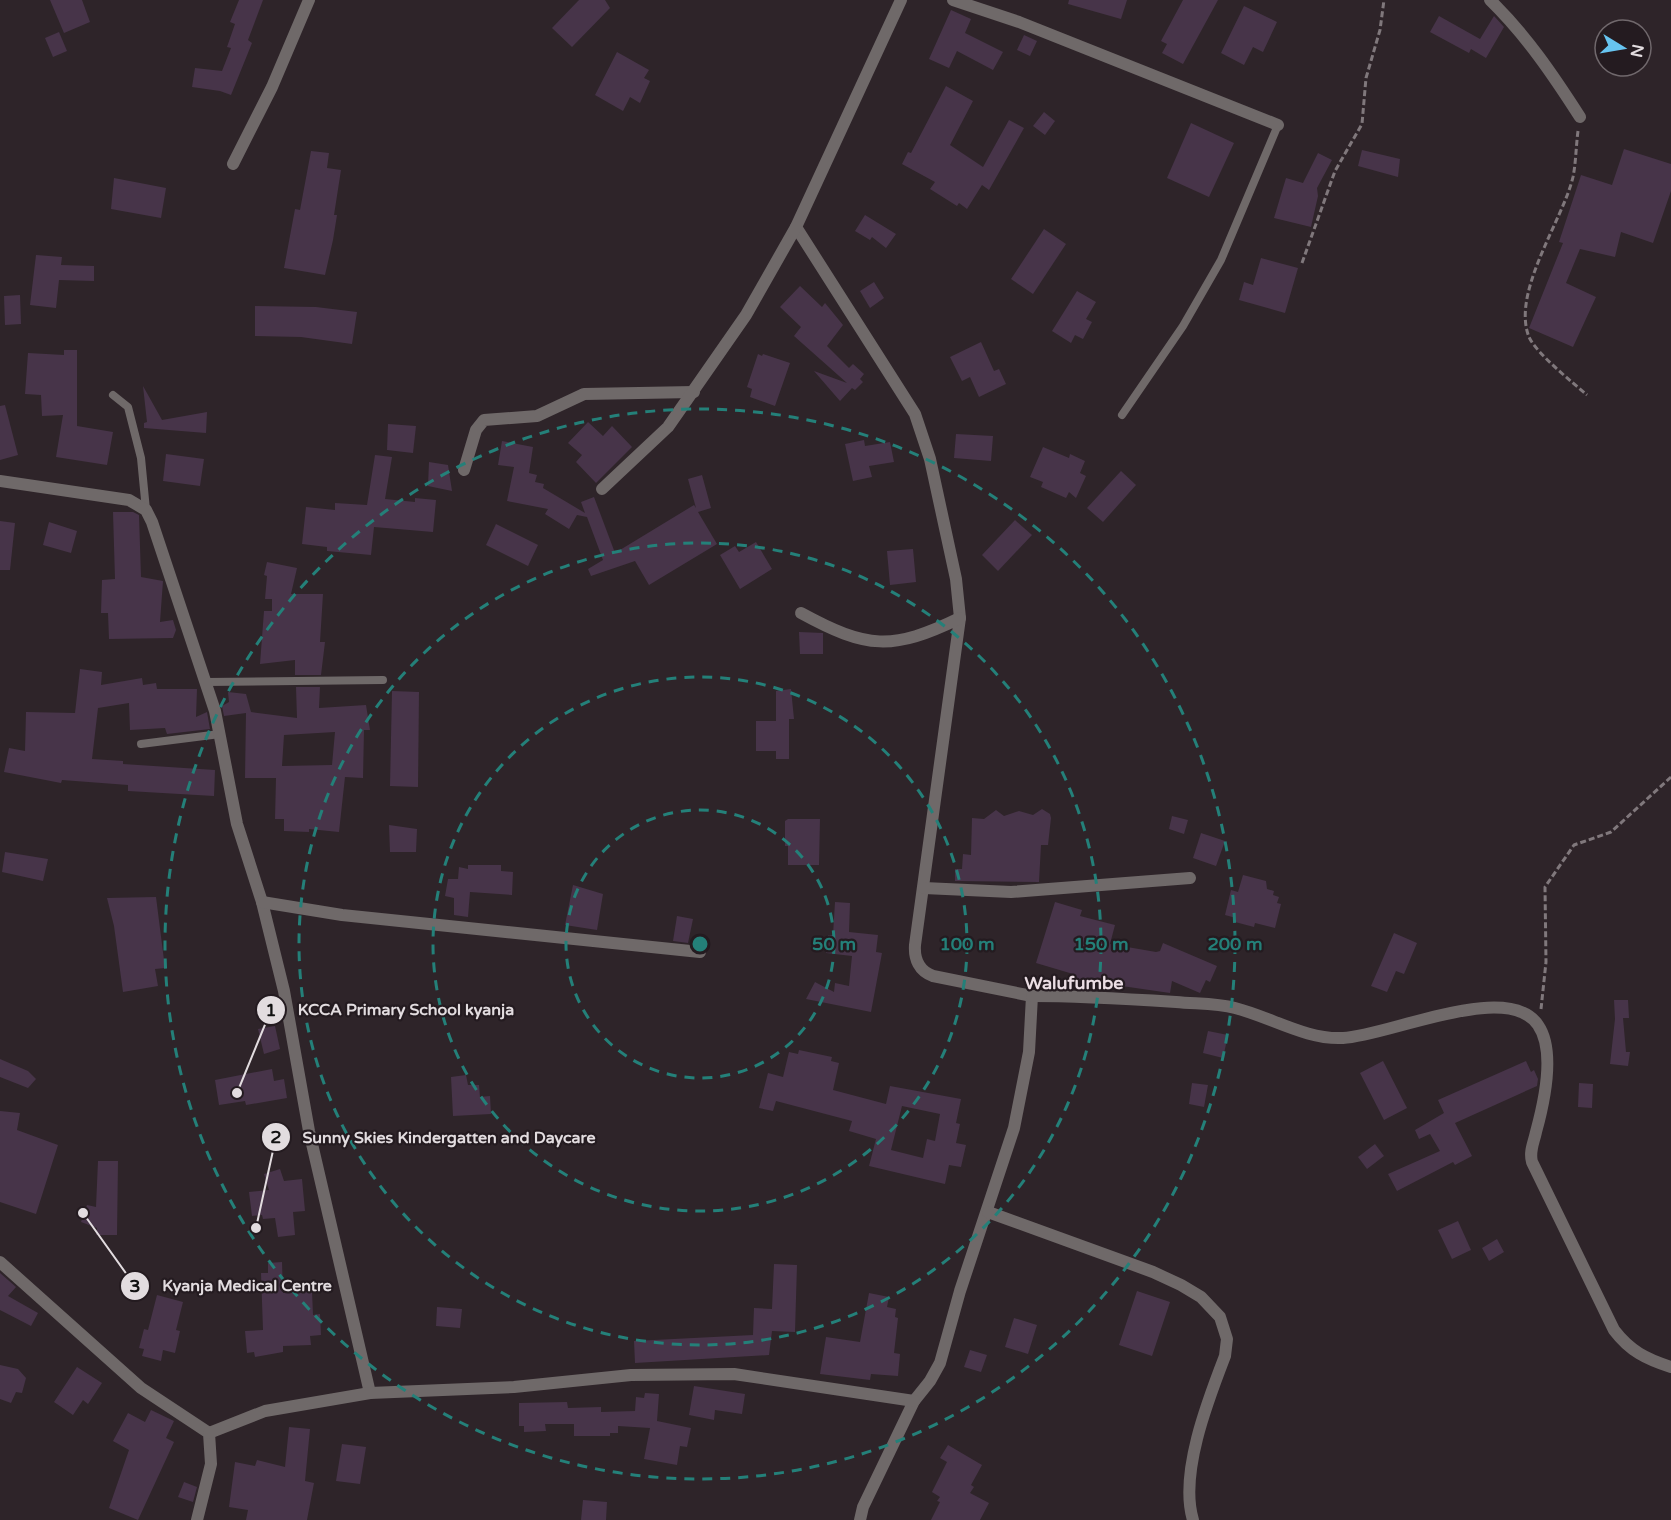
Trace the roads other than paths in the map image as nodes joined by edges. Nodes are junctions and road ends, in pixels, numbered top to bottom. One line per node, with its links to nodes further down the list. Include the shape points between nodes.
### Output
1 (309, 0): 7 (street, via 272,87)
2 (901, 0): 8 (street)
3 (953, 0): 6 (street)
4 (1490, 0): 5 (street, via 1531,45)
5 (1580, 117)
6 (1278, 125): 11 (lane, via 1221,260 1183,326)
7 (233, 164)
8 (796, 227): 9 (street, via 746,315); 17 (street, via 915,414 930,459 956,579)
9 (694, 392): 12 (street, via 584,394 537,416 484,420 476,430); 14 (street, via 668,427)
10 (113, 395): 15 (lane, via 128,407 141,458)
11 (1122, 415)
12 (464, 470)
13 (0, 481): 15 (street, via 129,500)
14 (602, 489)
15 (146, 510): 19 (street)
16 (801, 613): 17 (street, via 848,637 880,642 906,641)
17 (960, 618): 23 (street)
18 (383, 680): 19 (lane)
19 (206, 681): 20 (street)
20 (220, 734): 21 (lane); 24 (street, via 237,824)
21 (141, 744)
22 (1190, 878): 23 (street, via 1011,892)
23 (924, 888): 26 (street, via 915,953 922,970 933,976)
24 (262, 903): 25 (street, via 342,915); 30 (street, via 284,991 309,1131)
25 (700, 951)
26 (1032, 996): 27 (street, via 1029,1052 1020,1101); 29 (street, via 1210,1004 1327,1038 1365,1035 1496,1007 1528,1014 1539,1026 1547,1060 1532,1162 1614,1330 1634,1352)
27 (988, 1212): 31 (street, via 940,1363); 35 (street, via 1153,1272 1201,1297 1220,1317 1227,1339 1225,1356 1193,1458)
28 (0, 1262): 32 (street, via 141,1388)
29 (1671, 1367)
30 (370, 1393): 31 (street, via 698,1374 765,1378); 32 (street, via 265,1411)
31 (914, 1401): 34 (street)
32 (209, 1433): 33 (street, via 211,1464)
33 (197, 1520)
34 (860, 1520)
35 (1193, 1520)

